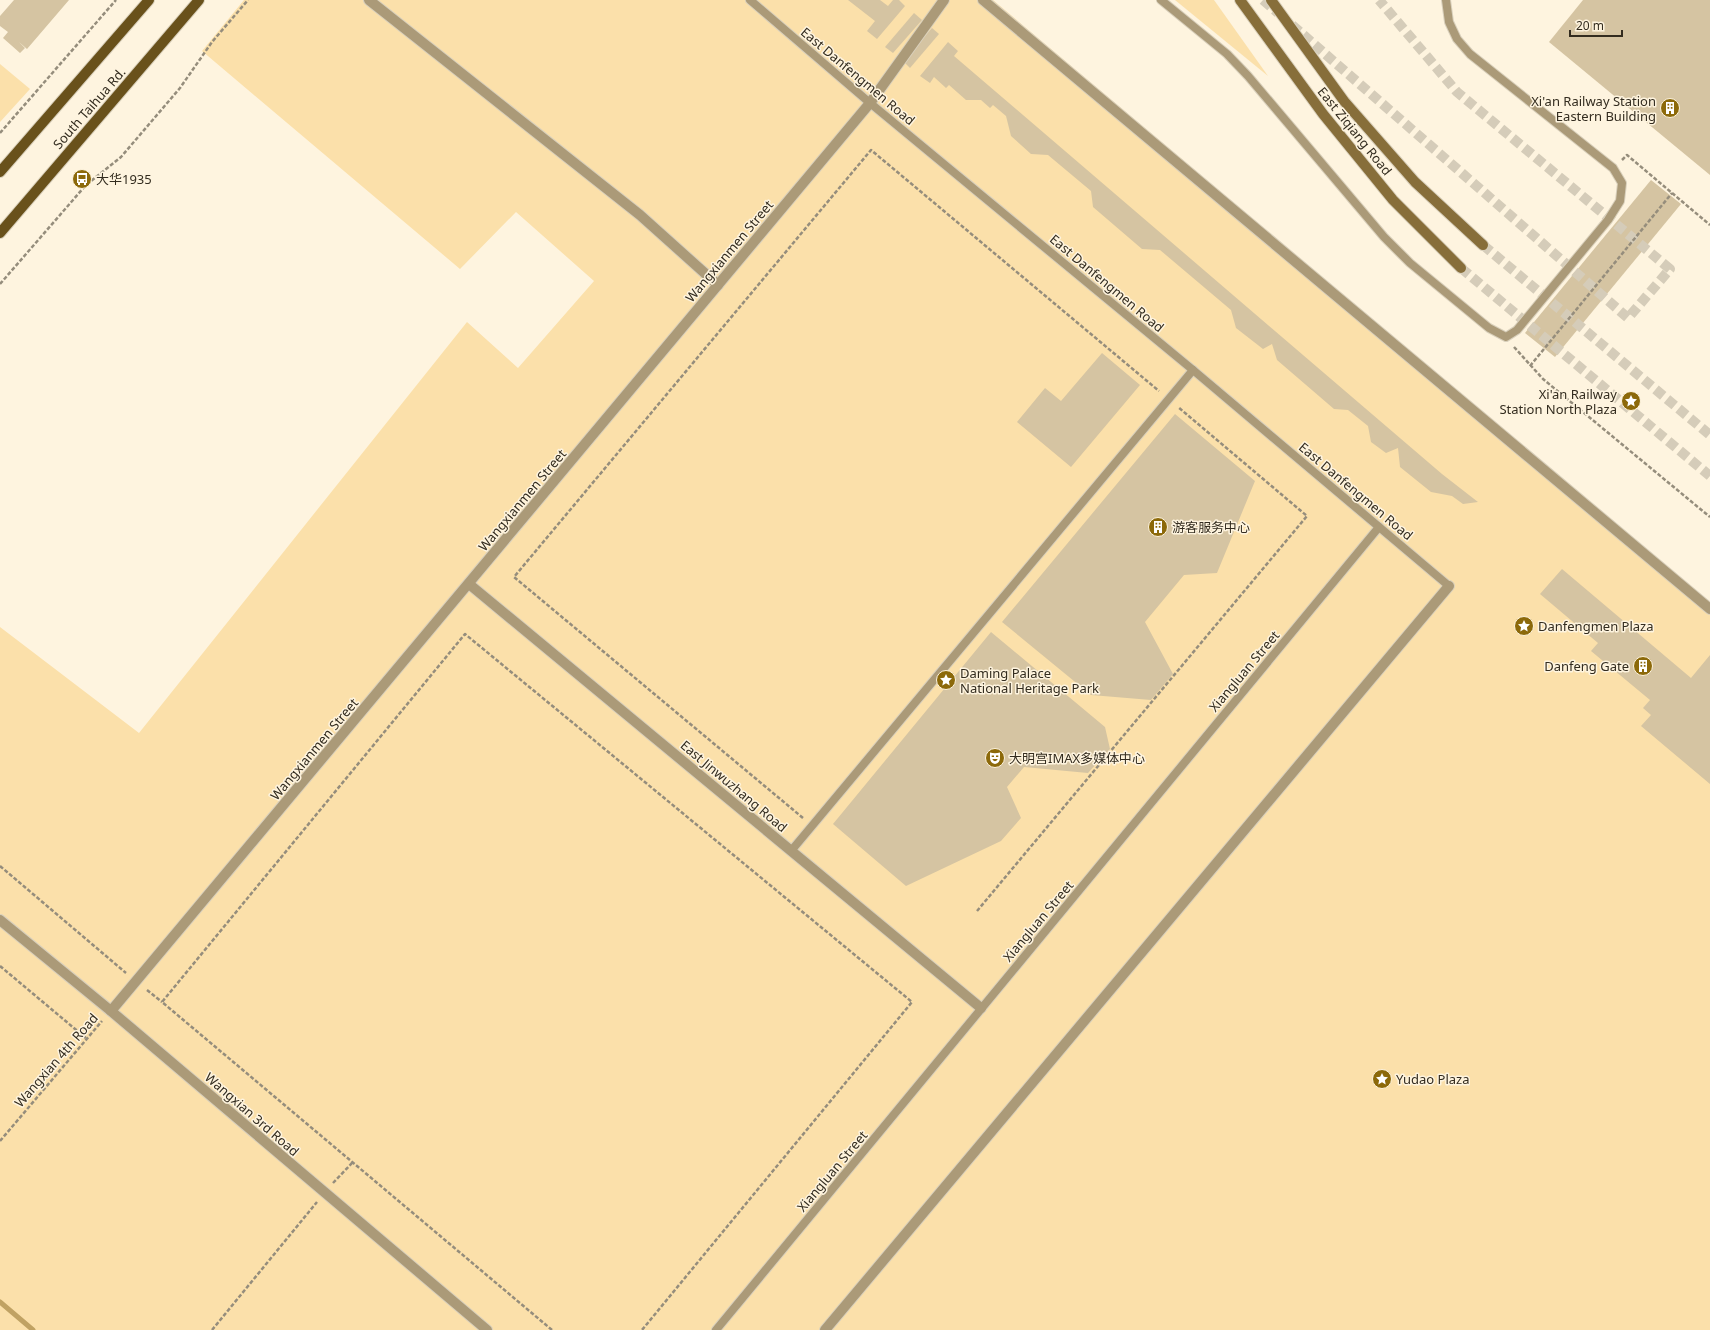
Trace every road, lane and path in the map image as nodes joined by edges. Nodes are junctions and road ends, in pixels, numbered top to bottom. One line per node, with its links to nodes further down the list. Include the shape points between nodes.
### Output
1 (116, 0): 14 (path)
2 (149, 0): 16 (main road, South Taihua Rd.)
3 (199, 0): 19 (main road, South Taihua Rd.)
4 (248, 0): 22 (path, via 212,42 180,88 121,157 86,185)
5 (369, 0): 23 (street, via 640,215)
6 (750, 0): 13 (lane, East Danfengmen Road)
7 (944, 0): 13 (street, Wangxianmen Street)
8 (982, 0): 32 (street)
9 (1161, 0): 24 (lane, via 1227,54 1248,76 1384,237 1410,263 1489,328)
10 (1240, 0): 21 (main road, East Ziqiang Road, via 1328,120 1394,200)
11 (1271, 0): 20 (main road, East Ziqiang Road, via 1344,101 1415,182)
12 (1446, 0): 15 (lane, via 1452,28 1457,39 1470,54)
13 (870, 103): 23 (street, Wangxianmen Street); 26 (lane, East Danfengmen Road)
14 (0, 133)
15 (1613, 168): 17 (path, via 1627,155); 24 (lane, via 1622,183 1620,202 1517,330)
16 (0, 172)
17 (1672, 193): 18 (path); 25 (path)
18 (1710, 225)
19 (0, 233)
20 (1483, 246)
21 (1461, 268)
22 (0, 284)
23 (718, 285): 30 (street, Wangxianmen Street)
24 (1506, 337): 25 (path)
25 (1530, 366): 28 (path)
26 (1193, 370): 27 (lane); 29 (lane, East Danfengmen Road)
27 (1169, 400): 33 (lane); 33 (path, via 871,150 514,577); 36 (path, via 1307,516)
28 (1710, 517)
29 (1379, 527): 31 (lane, East Danfengmen Road); 41 (lane, Xiangluan Street)
30 (469, 584): 34 (street, East Jinwuzhang Road); 39 (street, Wangxianmen Street)
31 (1449, 586): 52 (street)
32 (1710, 610)
33 (812, 826): 34 (lane)
34 (791, 851): 41 (street, East Jinwuzhang Road)
35 (0, 866): 39 (path)
36 (977, 911)
37 (0, 920): 42 (street, Wangxian 3rd Road)
38 (0, 966): 43 (path)
39 (136, 981): 40 (path); 42 (street, Wangxianmen Street)
40 (162, 1002): 45 (path); 50 (path, via 465,634 912,1002)
41 (981, 1008): 51 (lane, Xiangluan Street)
42 (111, 1011): 43 (path, Wangxian 4th Road); 46 (street, Wangxian 3rd Road)
43 (87, 1039): 44 (path, Wangxian 4th Road)
44 (0, 1141)
45 (353, 1162): 46 (path); 49 (path)
46 (324, 1193): 47 (path); 48 (street, Wangxian 3rd Road)
47 (212, 1330)
48 (486, 1330)
49 (552, 1330)
50 (642, 1330)
51 (716, 1330)
52 (825, 1330)

